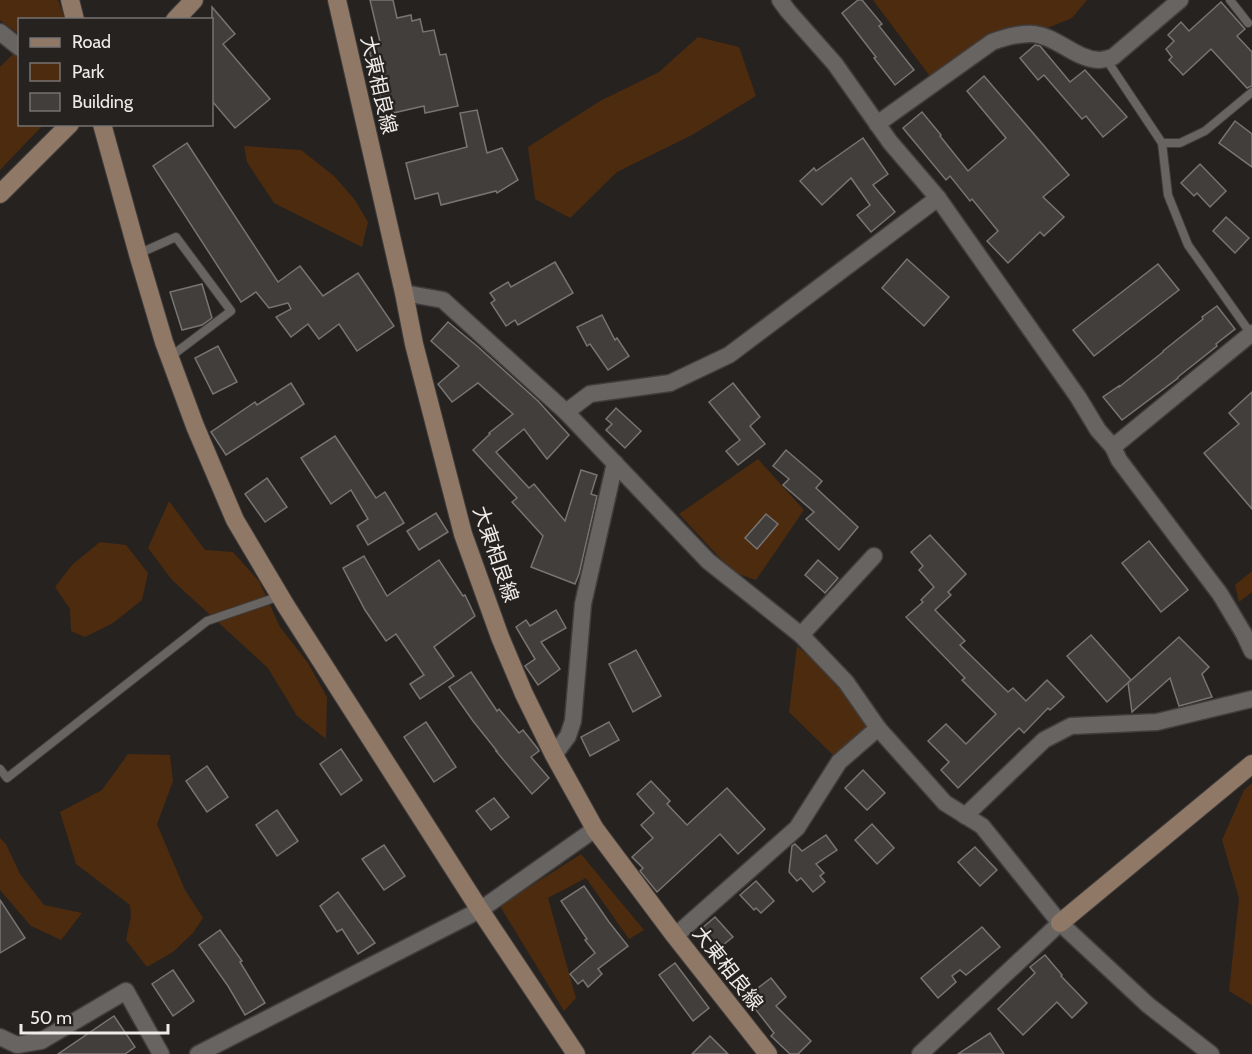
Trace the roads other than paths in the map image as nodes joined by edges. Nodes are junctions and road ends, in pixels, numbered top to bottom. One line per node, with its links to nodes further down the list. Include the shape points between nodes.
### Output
1 (70, 0): 7 (street)
2 (194, 0): 8 (street)
3 (337, 0): 21 (street, 大東相良線)
4 (780, 0): 14 (street, via 834,64)
5 (1180, 0): 12 (street)
6 (1230, 0): 9 (lane)
7 (74, 18)
8 (177, 18)
9 (1248, 23)
10 (0, 32): 11 (street)
11 (18, 46)
12 (1106, 59): 14 (street, via 1087,58 1034,34 1014,35 992,42); 17 (lane)
13 (1252, 92): 17 (lane, via 1205,131 1179,143)
14 (877, 124): 19 (street)
15 (68, 126): 18 (street)
16 (103, 126): 20 (street)
17 (1162, 143): 22 (lane, via 1168,195 1188,245)
18 (0, 194)
19 (938, 198): 24 (street, via 729,355 670,383 590,394); 25 (street)
20 (138, 254): 23 (street); 23 (lane, via 176,237 231,311)
21 (404, 293): 24 (street, via 443,300); 33 (street, 大東相良線, via 463,534 500,637)
22 (1252, 333): 25 (street)
23 (170, 358): 28 (street, via 235,520)
24 (566, 412): 26 (street)
25 (1113, 447): 30 (street, via 1220,594)
26 (615, 463): 29 (street, via 708,561); 33 (street, via 584,604 573,721)
27 (874, 556): 29 (street)
28 (280, 596): 35 (lane, via 207,621 7,778); 38 (street)
29 (801, 635): 32 (street, via 846,682)
30 (1252, 651)
31 (1252, 699): 36 (street, via 1157,722 1071,726 1044,740)
32 (878, 728): 36 (street, via 945,803); 40 (street, via 839,762 797,828)
33 (554, 755): 37 (street, 大東相良線)
34 (1252, 764): 39 (street)
35 (0, 769)
36 (965, 816): 39 (street, via 982,826)
37 (595, 829): 38 (street); 40 (street, 大東相良線)
38 (480, 910): 43 (street); 44 (street)
39 (1060, 923): 46 (street); 47 (street, via 1148,1005)
40 (675, 936): 45 (street, 大東相良線)
41 (0, 1037): 42 (street, via 17,1045 41,1041 126,991)
42 (161, 1054)
43 (198, 1054)
44 (576, 1054)
45 (768, 1054)
46 (920, 1054)
47 (1211, 1054)

